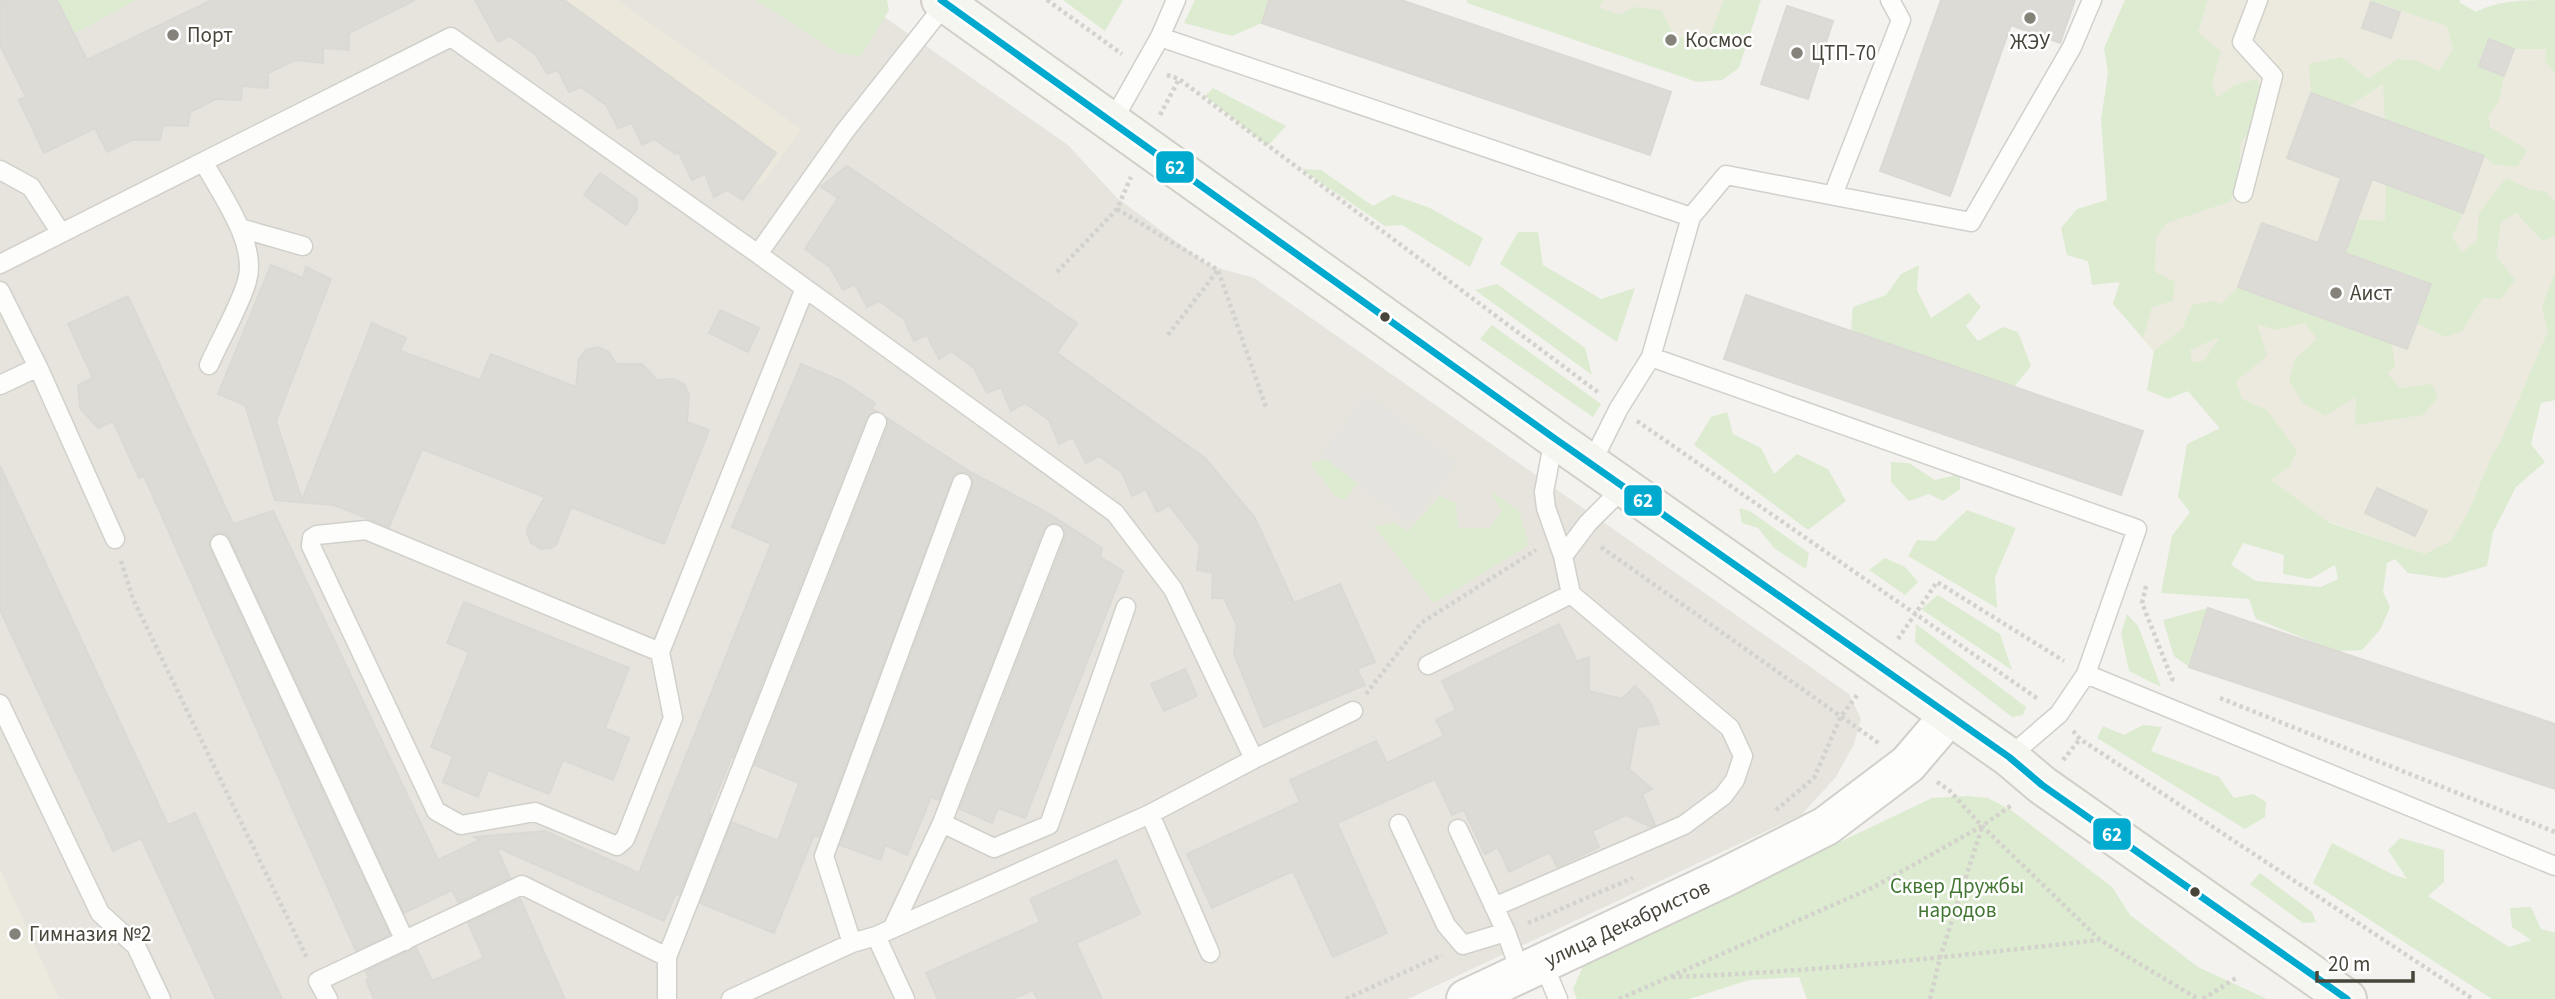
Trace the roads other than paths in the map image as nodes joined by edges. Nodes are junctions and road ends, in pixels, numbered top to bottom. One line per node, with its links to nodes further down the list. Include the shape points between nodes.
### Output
1 (1176, 0): 6 (lane)
2 (1889, 0): 11 (lane, via 1900,20)
3 (2092, 0): 11 (lane, via 2073,47 1970,222)
4 (2258, 0): 10 (lane, via 2242,43 2273,76)
5 (943, 2): 7 (main road); 16 (lane)
6 (1160, 37): 7 (lane); 12 (lane)
7 (1112, 122): 25 (main road)
8 (204, 163): 13 (lane); 14 (lane); 16 (lane, via 451,37)
9 (0, 170): 14 (lane, via 31,187)
10 (2244, 192)
11 (1833, 195): 12 (lane, via 1726,176)
12 (1691, 217): 20 (lane)
13 (240, 228): 15 (lane); 21 (lane, via 248,256 248,280)
14 (61, 233): 17 (lane)
15 (303, 246)
16 (758, 254): 18 (lane)
17 (0, 264)
18 (805, 288): 35 (lane); 42 (lane, via 1115,513 1173,589)
19 (0, 291): 22 (lane)
20 (1651, 357): 26 (lane); 37 (lane, via 2137,528)
21 (209, 365)
22 (38, 367): 23 (lane); 30 (lane)
23 (0, 385)
24 (877, 422): 54 (lane)
25 (1554, 438): 26 (main road); 32 (lane, via 1544,492)
26 (1591, 464): 28 (main road)
27 (962, 483): 52 (lane, via 824,856)
28 (1623, 487): 32 (lane); 40 (main road)
29 (1054, 534): 44 (lane)
30 (115, 539)
31 (220, 544): 51 (lane)
32 (1563, 556): 33 (lane)
33 (1572, 594): 36 (lane); 48 (lane, via 1730,728 1743,756 1735,780 1723,796 1684,825)
34 (1126, 607): 44 (lane, via 1049,825 994,848)
35 (660, 652): 35 (lane, via 673,718 625,839 617,846 535,812 461,825 436,811 311,546 312,538 366,530)
36 (1428, 665)
37 (2086, 674): 41 (lane, via 2059,714); 47 (lane)
38 (0, 704): 56 (lane, via 100,913 136,946)
39 (1353, 711): 42 (lane)
40 (1949, 716): 41 (main road); 55 (street, улица Декабристов, via 1908,764 1826,826)
41 (2009, 757): 63 (main road, via 2042,785)
42 (1254, 759): 43 (lane)
43 (1150, 814): 49 (lane); 53 (lane)
44 (942, 823): 49 (lane)
45 (1399, 824): 50 (lane, via 1446,925 1463,945)
46 (1458, 829): 48 (lane)
47 (2555, 866)
48 (1494, 907): 50 (lane)
49 (884, 932): 52 (lane); 60 (lane)
50 (1506, 932): 55 (lane)
51 (405, 940): 54 (lane, via 522,885); 57 (lane, via 318,981)
52 (852, 943): 59 (lane)
53 (1210, 953)
54 (667, 957): 58 (lane)
55 (1532, 968): 61 (street, улица Декабристов); 62 (lane)
56 (161, 999)
57 (328, 999)
58 (667, 999)
59 (731, 999)
60 (905, 999)
61 (1466, 999)
62 (1558, 999)
63 (2347, 999)

